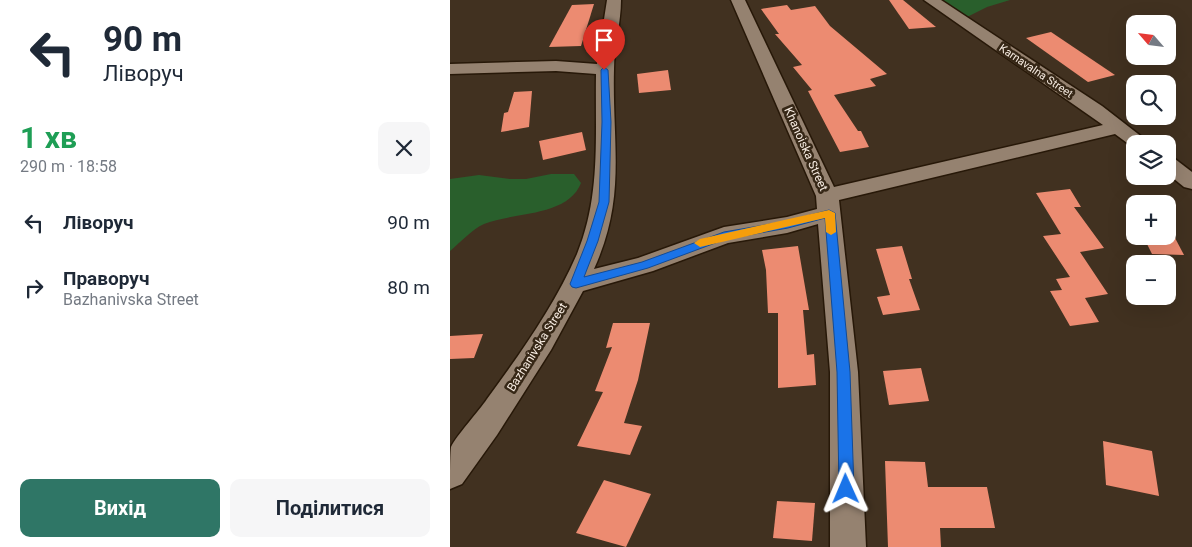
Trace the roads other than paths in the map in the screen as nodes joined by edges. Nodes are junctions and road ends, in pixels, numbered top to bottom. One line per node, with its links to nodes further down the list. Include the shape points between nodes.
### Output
1 (614, 0): 5 (street, Bazhanivska Street, via 613,28)
2 (738, 0): 10 (street, Khanoiska Street)
3 (931, 0): 6 (street, Karnavalna Street)
4 (450, 69): 5 (street, via 556,66)
5 (604, 70): 11 (street, Bazhanivska Street, via 604,202)
6 (1119, 127): 7 (street, Karnavalna Street); 10 (street)
7 (1129, 135)
8 (1176, 170): 9 (street)
9 (1192, 182)
10 (828, 205): 11 (street, via 788,224 724,236 644,265); 13 (street, Khanoiska Street, via 844,372)
11 (576, 284): 12 (street, Bazhanivska Street, via 512,388)
12 (450, 473)
13 (848, 547)

